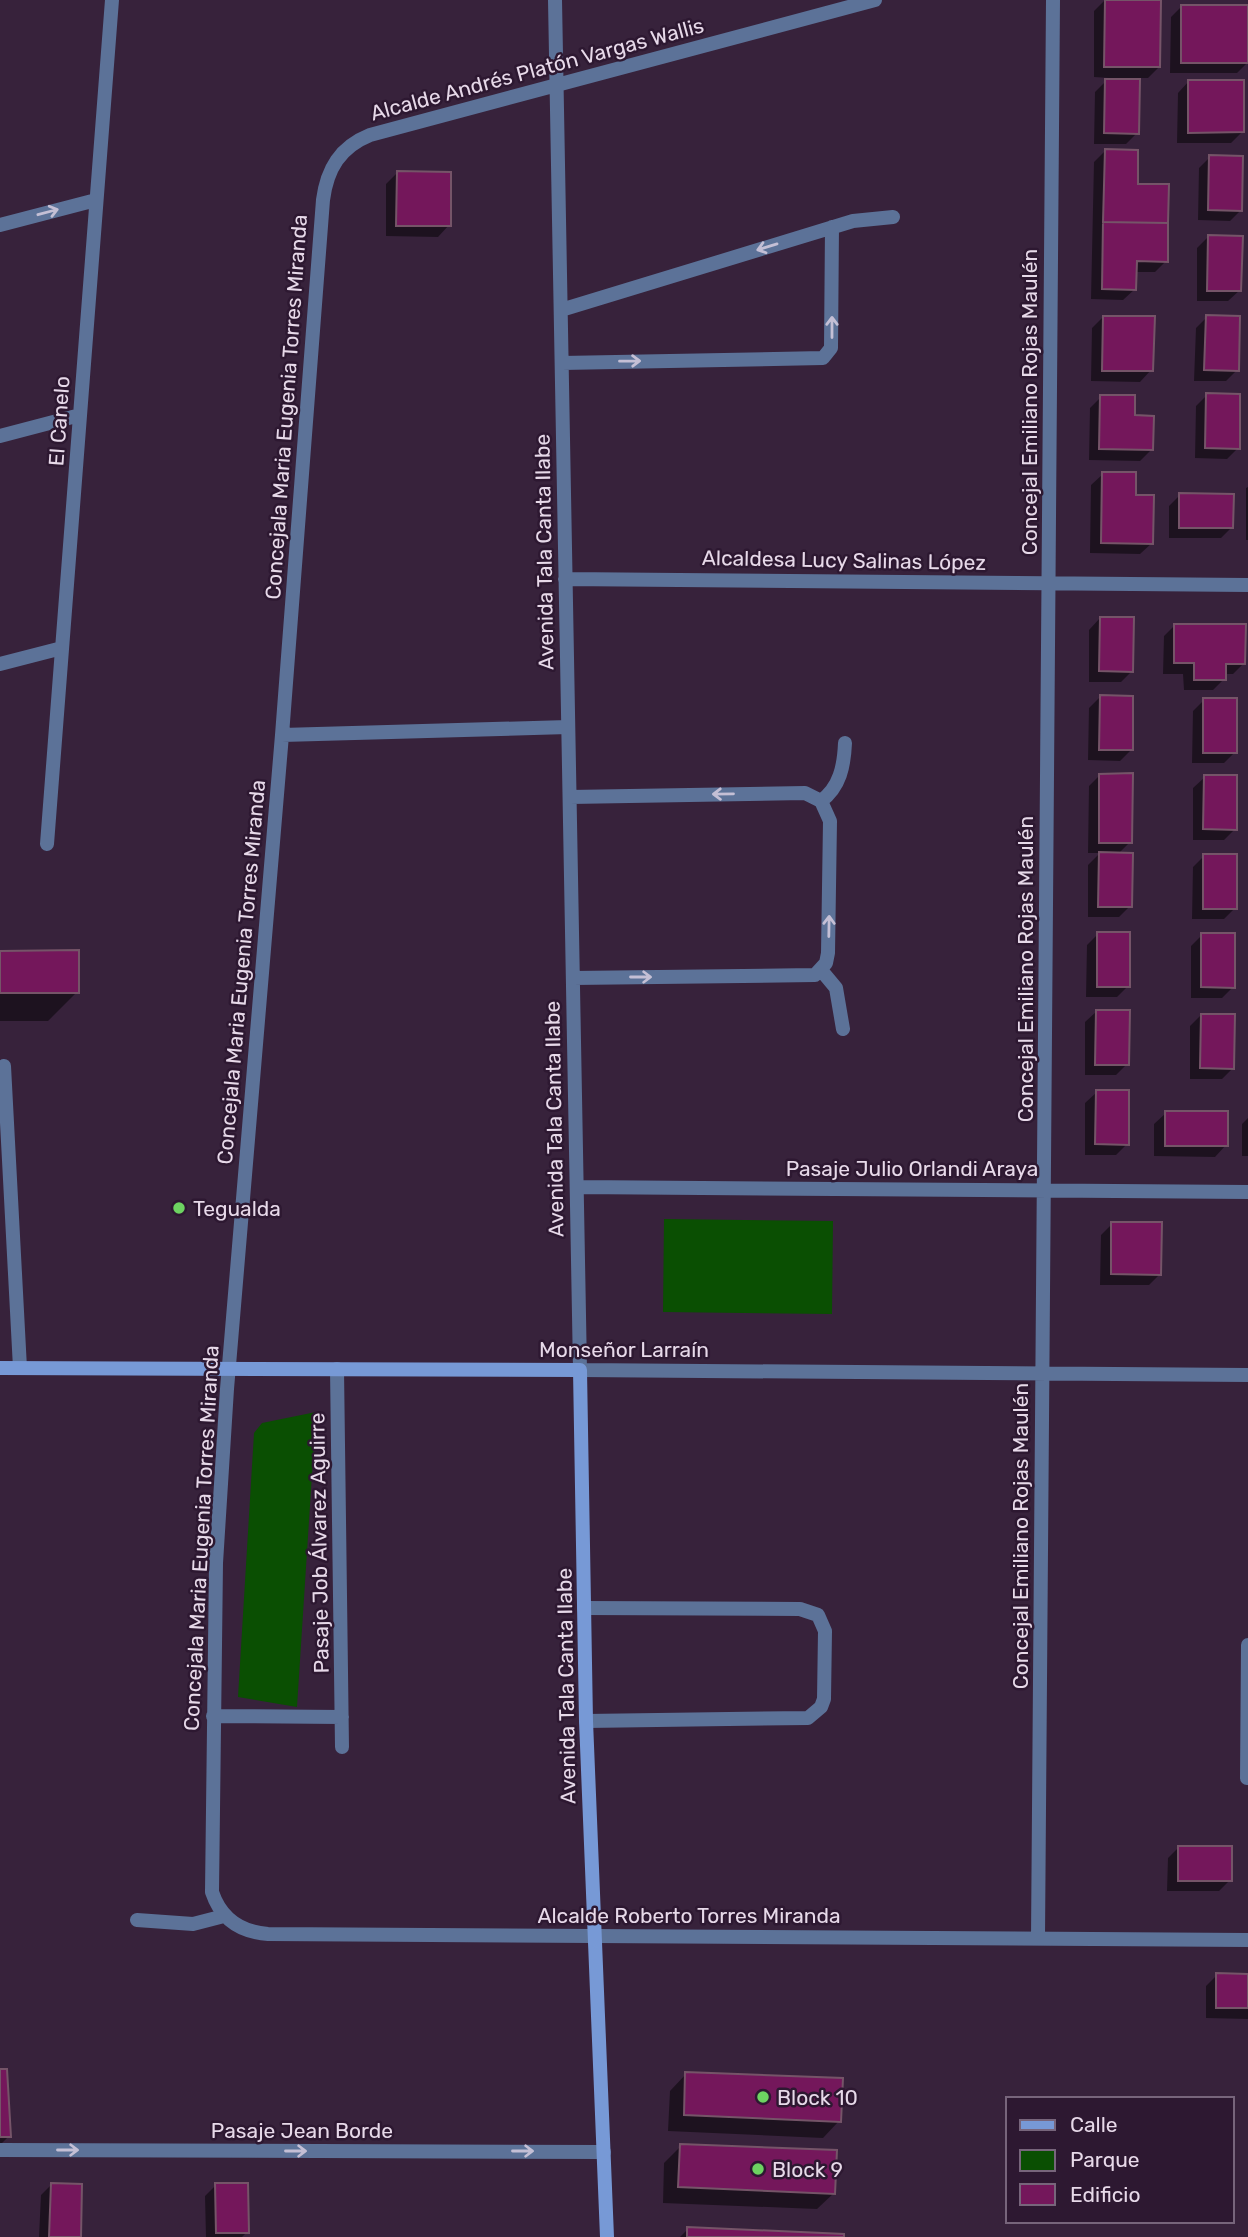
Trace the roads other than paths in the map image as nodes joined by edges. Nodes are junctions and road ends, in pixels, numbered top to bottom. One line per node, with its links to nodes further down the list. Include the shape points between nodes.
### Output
1 (111, 0): 7 (street, El Canelo)
2 (555, 0): 5 (street, Avenida Tala Canta Ilabe)
3 (875, 0): 5 (street, Alcalde Andrés Platón Vargas Wallis)
4 (1053, 0): 16 (street, Concejal Emiliano Rojas Maulén)
5 (556, 85): 6 (street, Alcalde Andrés Platón Vargas Wallis, via 370,135); 11 (street, Avenida Tala Canta Ilabe)
6 (337, 158): 21 (street, Concejala Maria Eugenia Torres Miranda, via 323,200)
7 (96, 200): 9 (street, one-way to 7); 13 (street, El Canelo)
8 (893, 217): 10 (street)
9 (0, 225)
10 (832, 227): 11 (street, one-way to 11); 12 (street, one-way to 10, via 823,358 831,348)
11 (561, 310): 12 (street, Avenida Tala Canta Ilabe)
12 (562, 363): 15 (street, Avenida Tala Canta Ilabe)
13 (80, 415): 14 (street); 18 (street, El Canelo)
14 (0, 436)
15 (565, 579): 16 (street, Alcaldesa Lucy Salinas López); 20 (street, Avenida Tala Canta Ilabe)
16 (1048, 583): 17 (street, Alcaldesa Lucy Salinas López); 31 (street, Concejal Emiliano Rojas Maulén)
17 (1248, 585)
18 (62, 648): 19 (street); 25 (street, El Canelo)
19 (0, 664)
20 (568, 727): 21 (street); 23 (street, Avenida Tala Canta Ilabe)
21 (282, 735): 35 (street, Concejala Maria Eugenia Torres Miranda)
22 (845, 743): 24 (street, via 840,776)
23 (570, 797): 24 (street, one-way to 23, via 805,793); 27 (street, Avenida Tala Canta Ilabe)
24 (821, 801): 26 (street, one-way to 24, via 828,953 830,821)
25 (47, 844)
26 (821, 970): 27 (street, one-way to 26, via 808,977); 28 (street, via 836,988)
27 (573, 978): 30 (street, Avenida Tala Canta Ilabe)
28 (843, 1029)
29 (4, 1066): 34 (street)
30 (577, 1187): 31 (street, Pasaje Julio Orlandi Araya); 37 (street, Avenida Tala Canta Ilabe)
31 (1044, 1190): 32 (street, Pasaje Julio Orlandi Araya); 38 (street, Concejal Emiliano Rojas Maulén)
32 (1248, 1192)
33 (0, 1368): 34 (street, Monseñor Larraín)
34 (20, 1368): 35 (street, Monseñor Larraín)
35 (228, 1369): 36 (street, Monseñor Larraín); 42 (street, Concejala Maria Eugenia Torres Miranda, via 216,1563)
36 (337, 1369): 37 (street, Monseñor Larraín); 43 (street, Pasaje Job Álvarez Aguirre)
37 (580, 1370): 38 (street, Monseñor Larraín); 40 (street, Avenida Tala Canta Ilabe)
38 (1043, 1373): 39 (street, Monseñor Larraín); 51 (street, Concejal Emiliano Rojas Maulén)
39 (1248, 1375)
40 (584, 1608): 44 (street, Avenida Tala Canta Ilabe); 44 (street, via 800,1609 818,1615 825,1630 824,1699 808,1718)
41 (1248, 1645): 45 (street)
42 (213, 1716): 43 (street); 48 (street, Concejala Maria Eugenia Torres Miranda, via 210,1879)
43 (342, 1717): 46 (street, Pasaje Job Álvarez Aguirre)
44 (586, 1721): 50 (street, Avenida Tala Canta Ilabe)
45 (1247, 1722): 47 (street)
46 (342, 1747)
47 (1247, 1778)
48 (223, 1916): 49 (street, via 192,1924); 50 (street, Alcalde Roberto Torres Miranda, via 236,1926 268,1934)
49 (137, 1920)
50 (594, 1935): 51 (street, Alcalde Roberto Torres Miranda); 54 (street, Avenida Tala Canta Ilabe)
51 (1038, 1938): 52 (street, Alcalde Roberto Torres Miranda)
52 (1248, 1940)
53 (0, 2150): 54 (street, Pasaje Jean Borde, one-way to 54)
54 (604, 2152): 55 (street, Avenida Tala Canta Ilabe)
55 (607, 2237)

